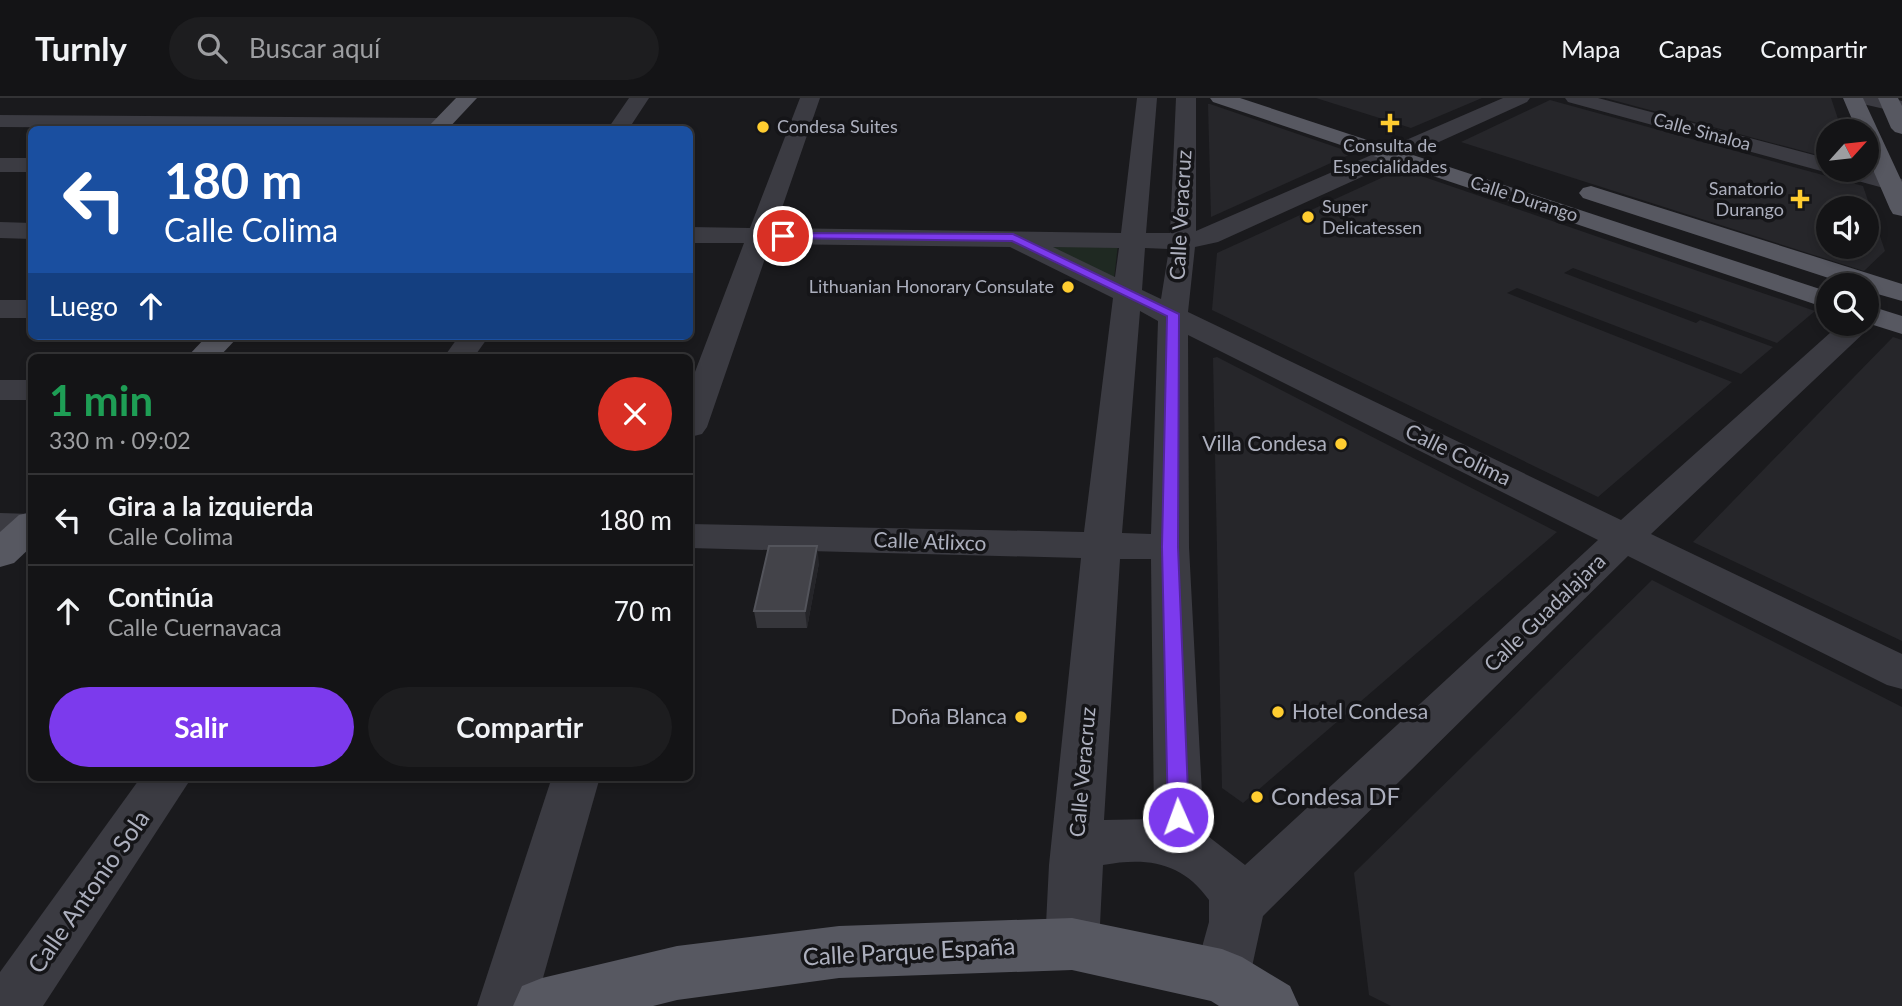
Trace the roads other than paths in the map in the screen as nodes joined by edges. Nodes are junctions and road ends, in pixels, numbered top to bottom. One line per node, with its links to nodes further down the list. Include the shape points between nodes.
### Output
1 (467, 98): 16 (main road)
2 (639, 98): 17 (street)
3 (810, 98): 34 (street)
4 (1147, 98): 36 (street, Calle Veracruz)
5 (1186, 98): 37 (street, Calle Veracruz)
6 (1220, 98): 23 (main road, Calle Durango)
7 (1520, 98): 21 (street)
8 (1575, 98): 24 (street, Calle Sinaloa)
9 (1853, 98): 28 (main road)
10 (1861, 98): 11 (street)
11 (1894, 103): 18 (main road)
12 (54, 104): 14 (street)
13 (0, 121): 14 (street)
14 (22, 121): 15 (street); 20 (street)
15 (368, 126)
16 (438, 126)
17 (620, 126)
18 (1902, 128)
19 (1389, 129): 21 (main road, Calle Durango)
20 (0, 133)
21 (1425, 140): 22 (main road, Calle Durango); 23 (street)
22 (1463, 153)
23 (1392, 155): 37 (street, via 1209,237); 40 (main road, Calle Durango)
24 (1816, 163)
25 (0, 165): 26 (street)
26 (28, 165)
27 (1880, 180): 28 (street)
28 (1897, 185): 30 (main road)
29 (1575, 188): 39 (main road, Calle Durango)
30 (1902, 209)
31 (0, 230): 32 (street)
32 (28, 230)
33 (693, 235): 34 (street)
34 (758, 236): 35 (street); 51 (street)
35 (1013, 238): 36 (street); 38 (street, Calle Colima)
36 (1133, 240): 37 (street); 38 (street, Calle Veracruz)
37 (1183, 241): 43 (street, Calle Veracruz)
38 (1129, 293): 43 (street, Calle Colima); 55 (street, Calle Veracruz)
39 (1902, 293)
40 (1816, 297)
41 (0, 309): 42 (street)
42 (28, 309)
43 (1173, 314): 54 (street, Calle Colima); 56 (street, Calle Veracruz)
44 (1879, 318): 45 (main road)
45 (1902, 325)
46 (1844, 336): 54 (street, Calle Guadalajara)
47 (220, 340): 48 (main road)
48 (205, 354)
49 (0, 390): 50 (street)
50 (28, 390)
51 (693, 419)
52 (23, 525): 57 (main road)
53 (693, 536): 55 (street, Calle Atlixco)
54 (1625, 537): 58 (street, Calle Colima); 63 (street, Calle Guadalajara)
55 (1101, 547): 56 (street, Calle Atlixco); 62 (street, Calle Veracruz)
56 (1170, 547): 61 (street, Calle Veracruz)
57 (0, 554)
58 (1902, 673)
59 (166, 781): 66 (street, Calle Antonio Sola)
60 (575, 781): 67 (street)
61 (1179, 844): 62 (street, via 1130,837 1106,841 1087,846); 63 (street, via 1214,868)
62 (1075, 864): 64 (street, Calle Veracruz)
63 (1237, 906): 65 (street)
64 (1072, 944): 65 (main road, Calle Parque España); 68 (main road, Calle Parque España, via 839,952 677,973)
65 (1222, 976): 69 (main road, Calle Parque España)
66 (10, 1006)
67 (506, 1006)
68 (542, 1006)
69 (1269, 1006)

